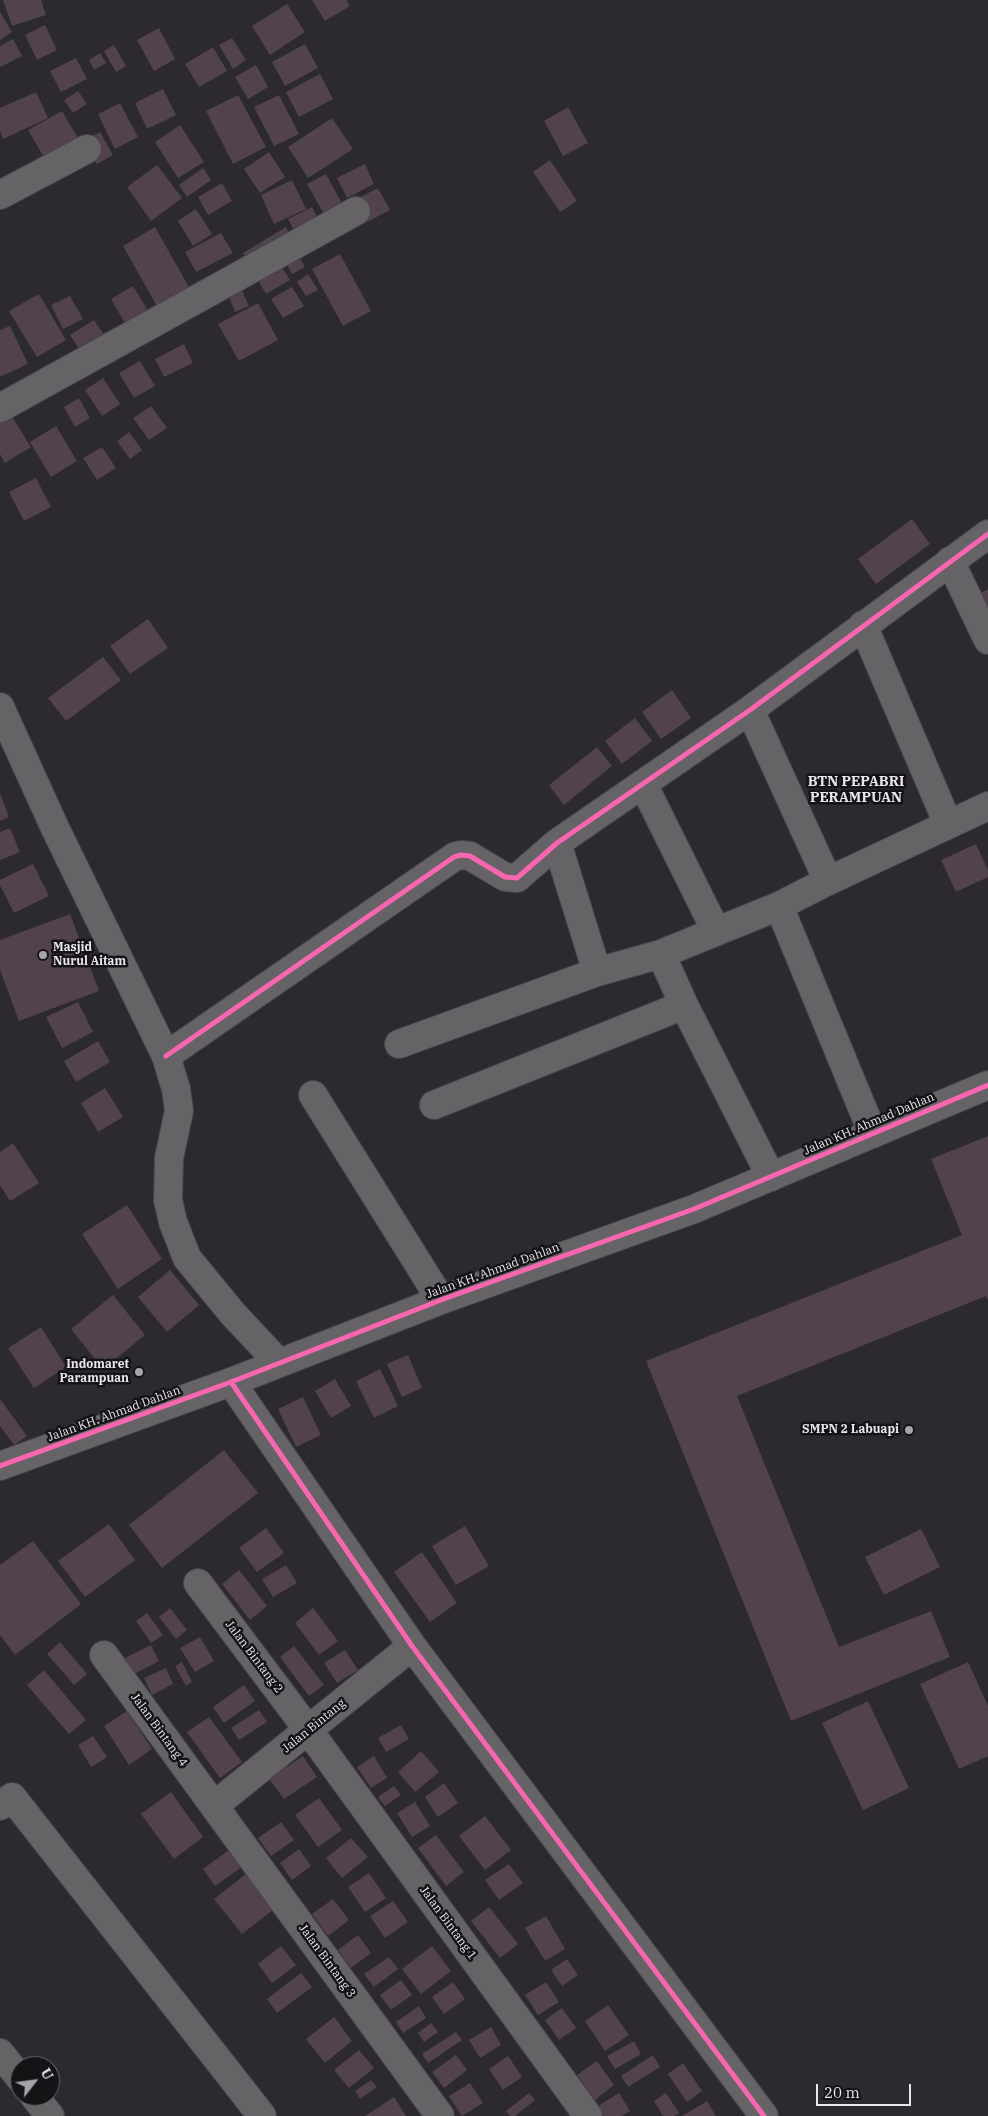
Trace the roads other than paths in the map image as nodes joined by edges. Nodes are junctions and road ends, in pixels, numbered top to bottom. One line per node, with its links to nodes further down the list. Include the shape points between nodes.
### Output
1 (87, 149): 2 (street)
2 (0, 195)
3 (356, 211): 4 (street)
4 (0, 408)
5 (988, 534): 6 (street)
6 (950, 561): 7 (street); 8 (street)
7 (863, 626): 10 (street); 13 (street)
8 (988, 640)
9 (0, 706): 22 (street, via 55,828)
10 (750, 710): 11 (street); 15 (street)
11 (643, 784): 14 (street); 17 (street)
12 (988, 806): 13 (street)
13 (948, 824): 15 (street)
14 (557, 843): 19 (street); 22 (street, via 517,878 511,879 470,856 454,857)
15 (828, 880): 16 (street)
16 (779, 906): 17 (street); 26 (street)
17 (716, 931): 18 (street)
18 (661, 954): 19 (street); 20 (street)
19 (598, 972): 21 (street)
20 (684, 1005): 25 (street); 27 (street)
21 (398, 1044)
22 (166, 1056): 29 (street, via 180,1111 170,1158 168,1200 173,1222 187,1258)
23 (988, 1084): 26 (street, Jalan KH. Ahmad Dahlan)
24 (313, 1096): 28 (street)
25 (434, 1105)
26 (873, 1134): 27 (street, Jalan KH. Ahmad Dahlan)
27 (771, 1177): 28 (street, Jalan KH. Ahmad Dahlan, via 694,1209)
28 (441, 1300): 29 (street, Jalan KH. Ahmad Dahlan)
29 (279, 1363): 30 (street, Jalan KH. Ahmad Dahlan)
30 (231, 1382): 31 (street, Jalan KH. Ahmad Dahlan); 33 (street)
31 (0, 1466)
32 (198, 1583): 35 (street, Jalan Bintang 2)
33 (412, 1646): 35 (street, Jalan Bintang); 45 (street)
34 (104, 1655): 36 (street, Jalan Bintang 4)
35 (309, 1731): 36 (street, Jalan Bintang); 44 (street, Jalan Bintang 1)
36 (215, 1805): 43 (street, Jalan Bintang 3)
37 (0, 1806): 42 (street, via 12,1797)
38 (0, 2053): 39 (street)
39 (10, 2066)
40 (42, 2106): 41 (street)
41 (50, 2116)
42 (262, 2116)
43 (440, 2116)
44 (588, 2116)
45 (764, 2116)

